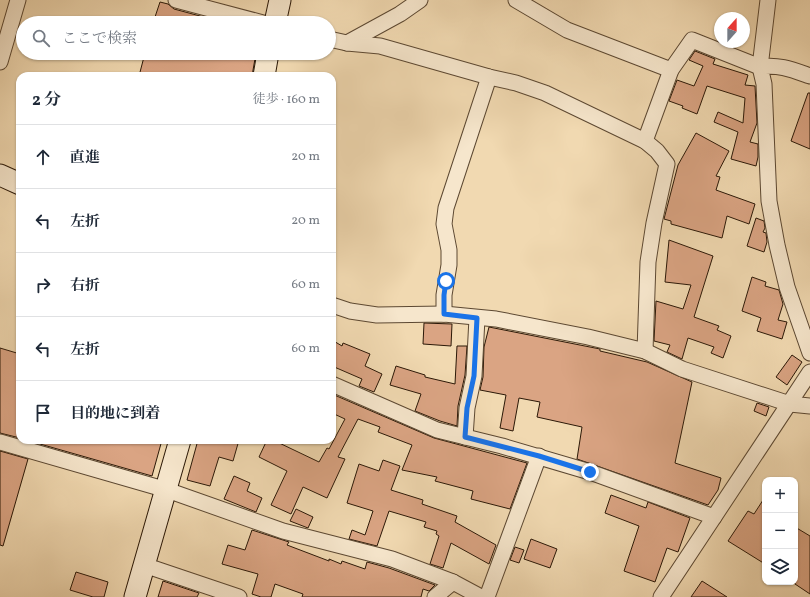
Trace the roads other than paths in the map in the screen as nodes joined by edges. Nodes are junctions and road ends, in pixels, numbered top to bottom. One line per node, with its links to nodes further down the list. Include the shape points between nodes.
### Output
1 (18, 0): 12 (street)
2 (176, 0): 7 (street)
3 (280, 0): 8 (street)
4 (420, 0): 10 (street)
5 (516, 0): 14 (street, via 567,30)
6 (768, 0): 13 (street)
7 (237, 16)
8 (277, 16)
9 (336, 41): 10 (street)
10 (347, 43): 17 (street, via 380,46)
11 (267, 60): 15 (street)
12 (0, 62)
13 (760, 67): 14 (street, via 692,40); 16 (street, via 786,67); 25 (street, via 764,84 769,201 787,287)
14 (671, 70): 18 (street)
15 (265, 72)
16 (810, 76)
17 (489, 77): 18 (street, via 545,93); 22 (street, via 446,208 444,224 449,266)
18 (645, 141): 24 (street, via 667,164 648,262)
19 (0, 175): 20 (street)
20 (16, 182)
21 (336, 306): 22 (street, via 377,315)
22 (444, 314): 23 (street)
23 (477, 318): 24 (street, via 496,319); 30 (street, via 474,376 467,408)
24 (645, 351): 28 (street, via 682,369)
25 (810, 353)
26 (810, 372): 28 (street)
27 (336, 386): 30 (street, via 438,430)
28 (790, 404): 29 (street); 35 (street)
29 (810, 406)
30 (465, 437): 33 (street)
31 (0, 442): 34 (street)
32 (179, 444): 34 (street)
33 (539, 456): 35 (street); 42 (street)
34 (166, 490): 36 (street); 37 (street, via 283,531 392,559)
35 (714, 516): 43 (street)
36 (144, 565): 38 (street); 39 (street)
37 (453, 582): 40 (street); 41 (street)
38 (135, 597)
39 (239, 597)
40 (435, 597)
41 (481, 597)
42 (487, 597)
43 (661, 597)

